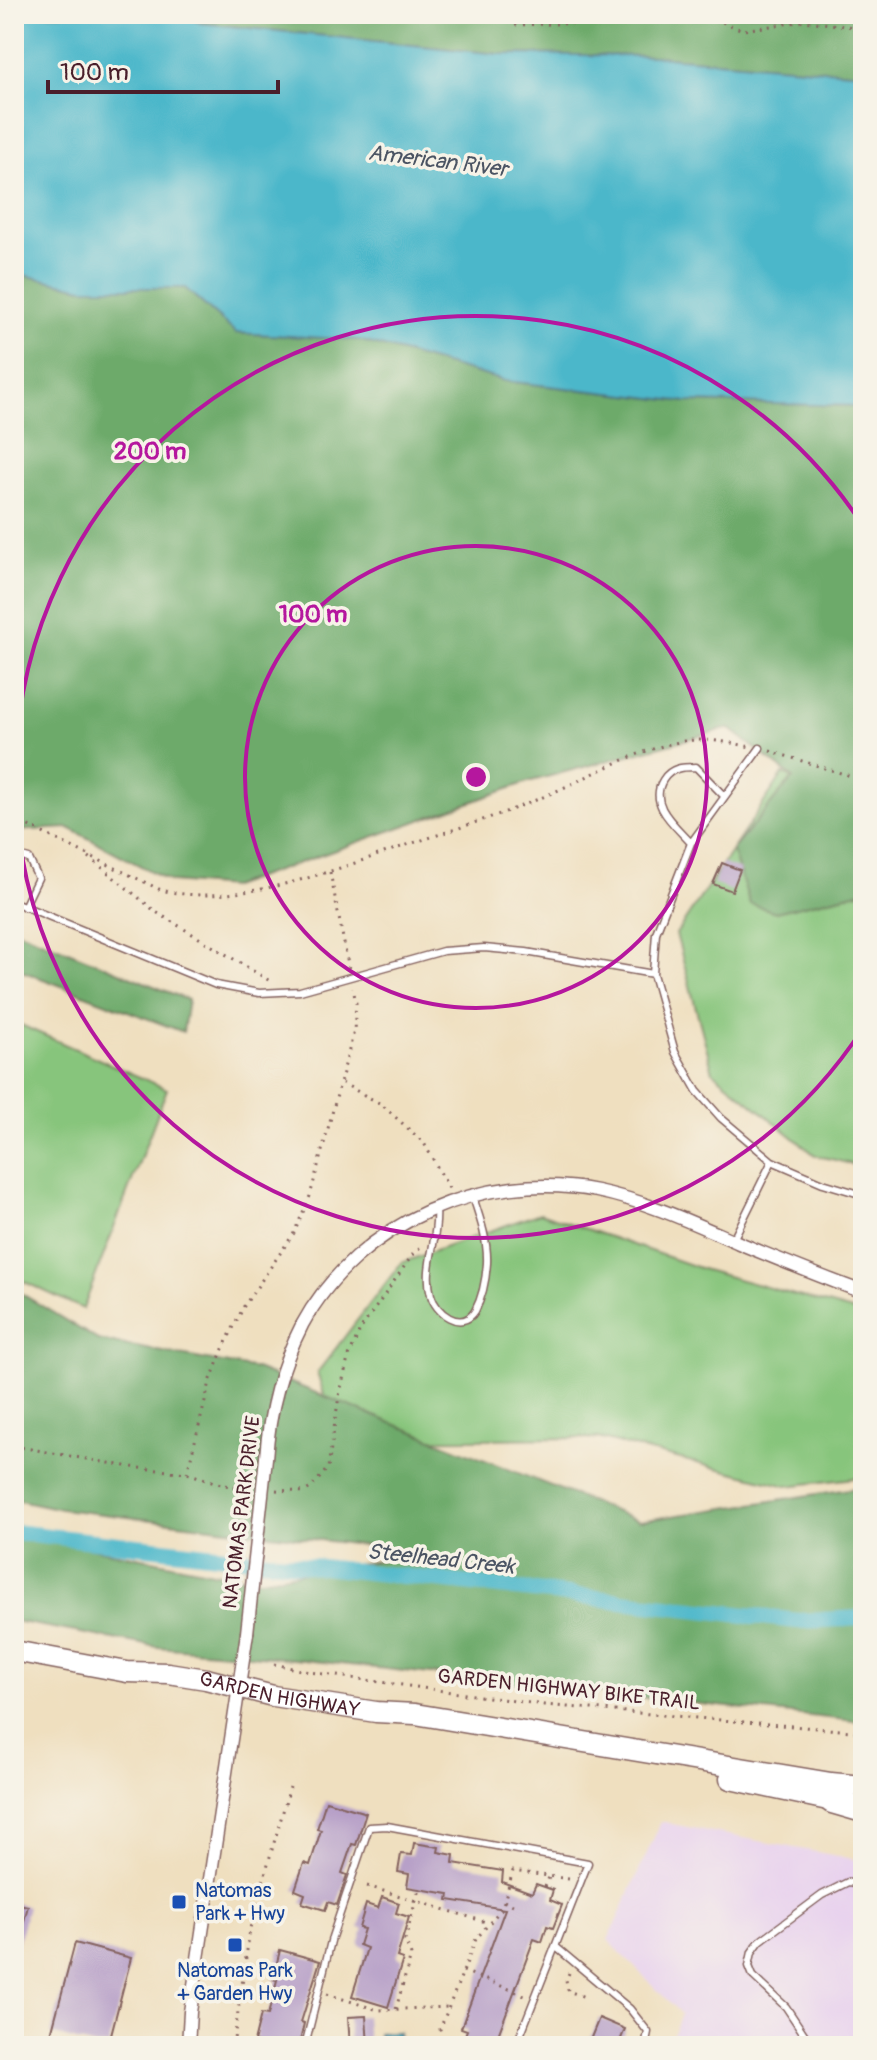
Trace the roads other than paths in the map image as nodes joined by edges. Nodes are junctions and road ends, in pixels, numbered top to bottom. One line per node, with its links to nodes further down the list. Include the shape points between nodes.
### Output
1 (760, 748): 2 (lane)
2 (724, 796): 3 (lane); 3 (lane, via 696,767 668,772 658,802)
3 (691, 843): 7 (lane, via 656,933)
4 (14, 855): 6 (lane, via 29,859 38,878)
5 (14, 902): 6 (lane)
6 (24, 907): 7 (lane, via 216,985 259,993 300,991 443,951 484,948)
7 (653, 974): 8 (lane, via 675,1052 697,1091)
8 (772, 1161): 10 (lane); 12 (lane)
9 (472, 1194): 11 (street, NATOMAS PARK DRIVE); 11 (lane, via 487,1261 474,1314 462,1320 449,1319 435,1308 429,1291); 12 (street, NATOMAS PARK DRIVE, via 514,1187 598,1191)
10 (863, 1195)
11 (436, 1208): 15 (street, NATOMAS PARK DRIVE, bridge, via 387,1233 352,1263 323,1293 288,1356 268,1428)
12 (733, 1240): 13 (street, NATOMAS PARK DRIVE)
13 (863, 1292)
14 (14, 1651): 15 (main road, GARDEN HIGHWAY)
15 (238, 1687): 16 (main road, GARDEN HIGHWAY); 22 (street, NATOMAS PARK DRIVE)
16 (546, 1737): 17 (main road, GARDEN HIGHWAY); 18 (main road, GARDEN HIGHWAY)
17 (863, 1786)
18 (832, 1801): 19 (highway)
19 (863, 1809)
20 (863, 1884): 26 (lane, via 848,1882 822,1895 752,1952 753,1976 786,2007)
21 (556, 1947): 23 (lane, via 588,1863 369,1827 332,1937); 24 (lane); 25 (lane, via 630,2009 648,2032)
22 (188, 2046)
23 (305, 2046)
24 (516, 2046)
25 (645, 2046)
26 (812, 2046)

